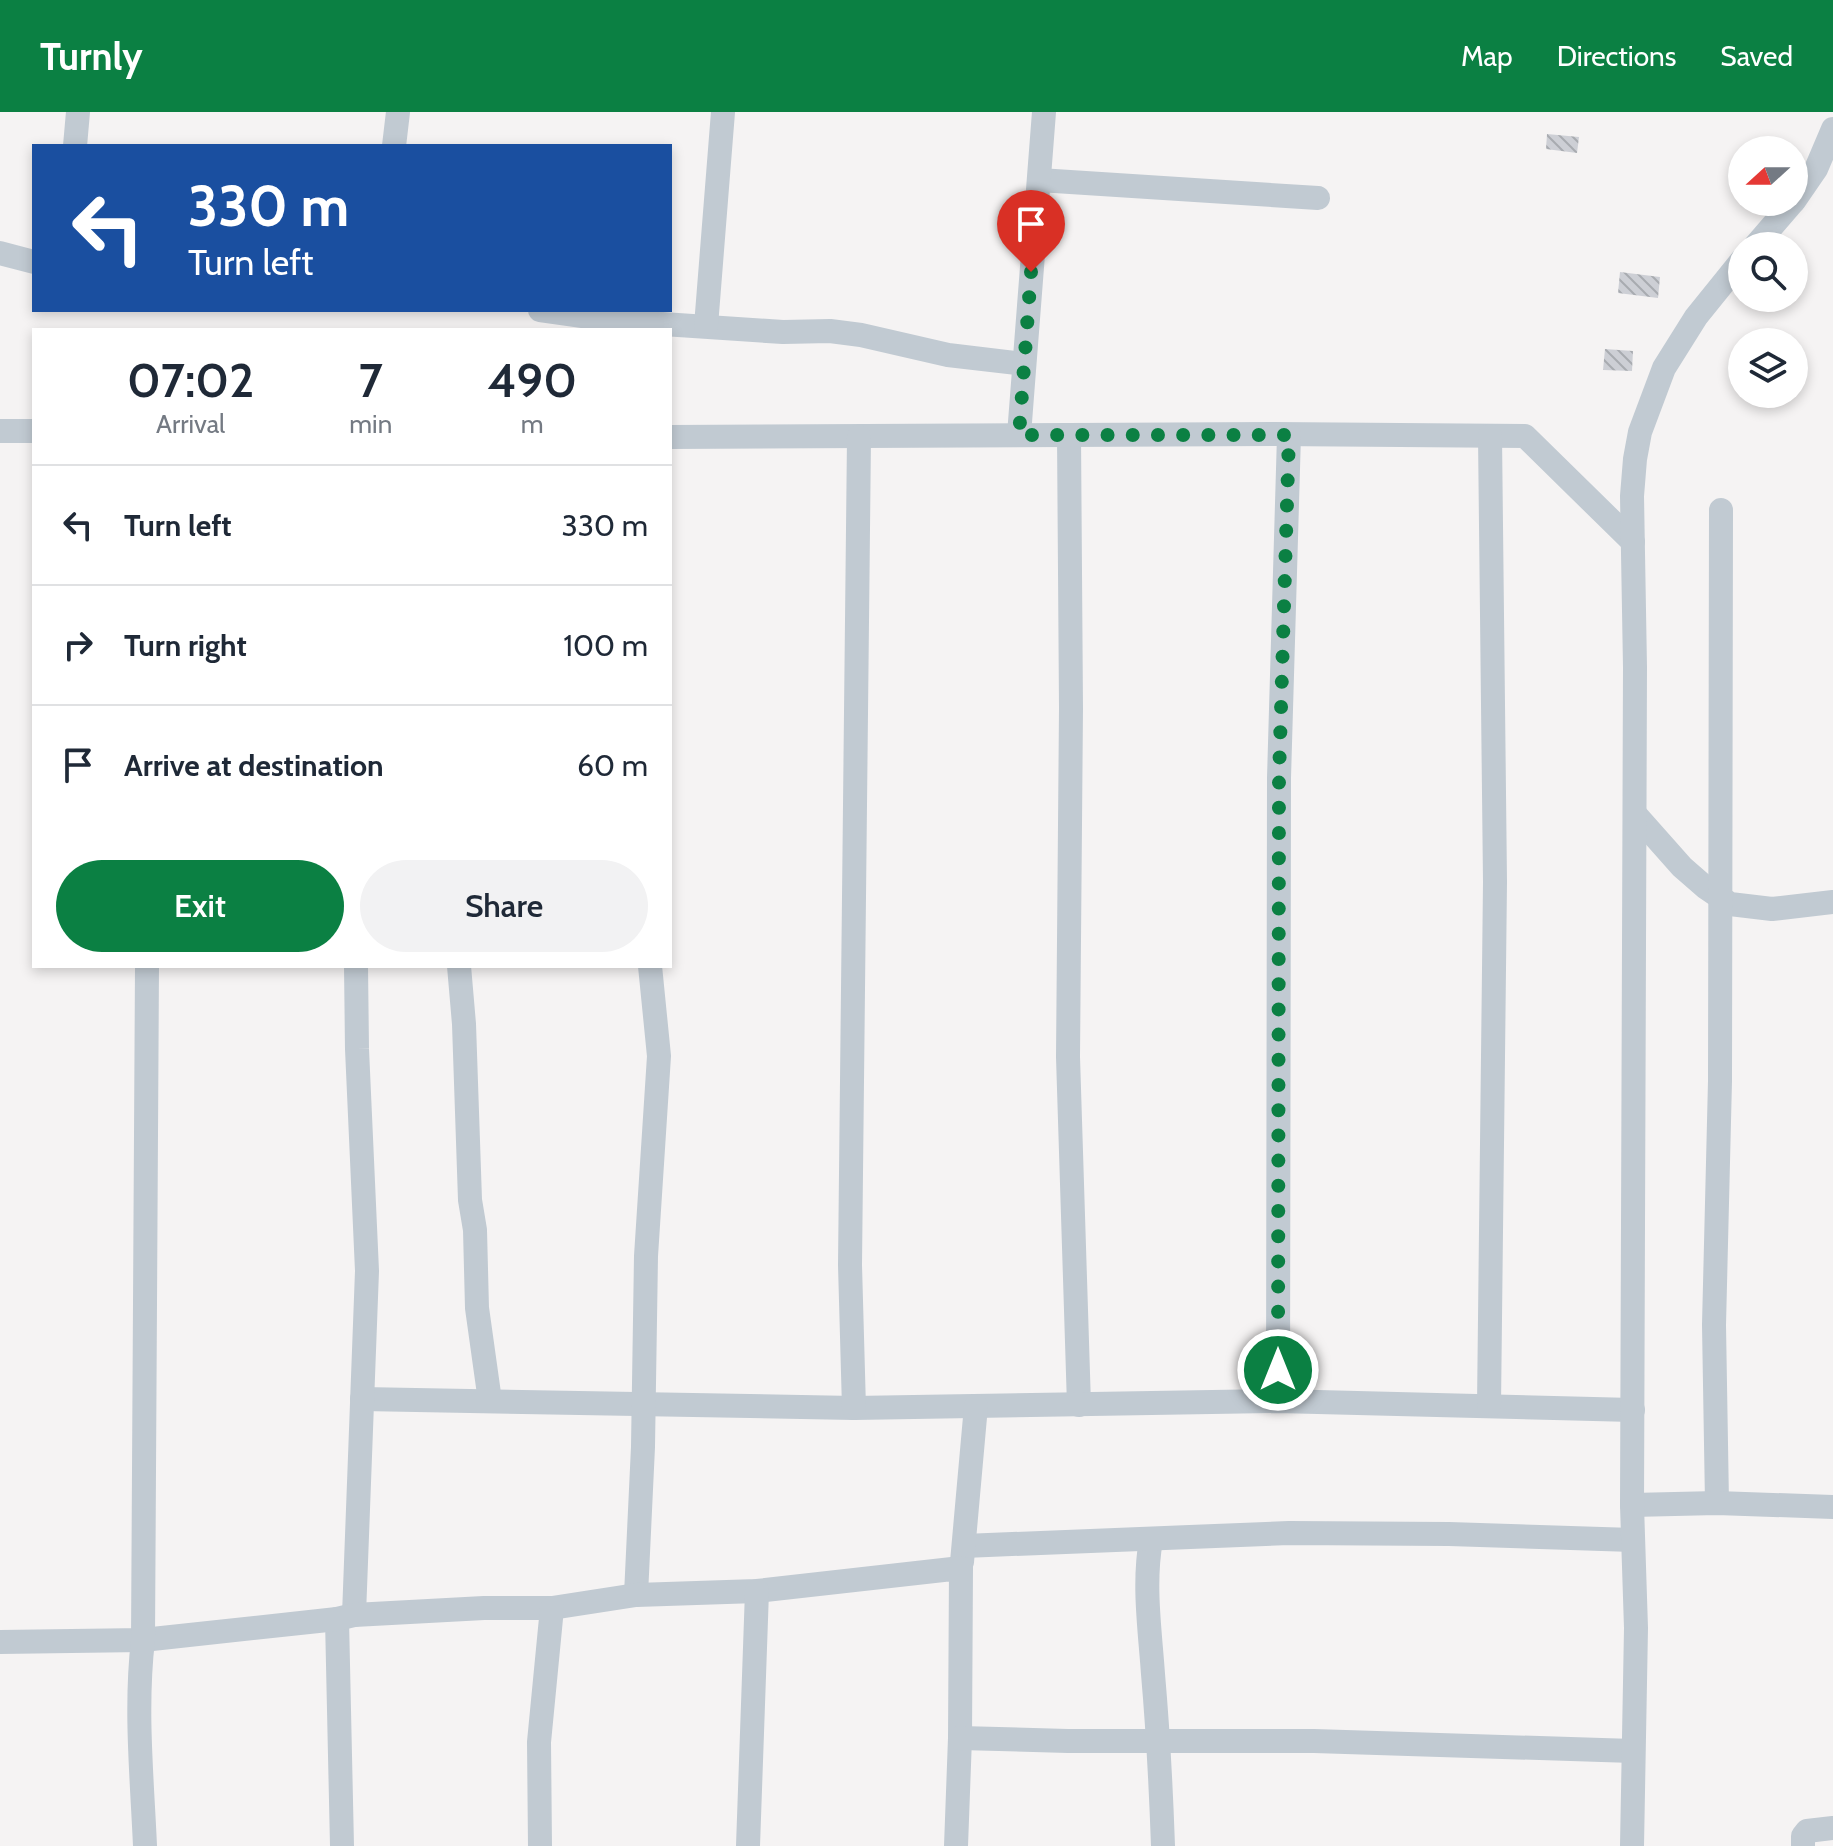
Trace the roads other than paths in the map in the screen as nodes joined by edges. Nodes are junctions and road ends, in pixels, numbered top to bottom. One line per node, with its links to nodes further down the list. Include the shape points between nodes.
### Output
1 (78, 112): 6 (street)
2 (398, 112): 7 (street)
3 (723, 112): 17 (street)
4 (1044, 112): 8 (street)
5 (1833, 129): 9 (street)
6 (75, 144)
7 (394, 144)
8 (1039, 180): 10 (street); 18 (street)
9 (1808, 181)
10 (1318, 198)
11 (1781, 216): 12 (street)
12 (1767, 232)
13 (0, 253): 14 (street)
14 (32, 261)
15 (1728, 276): 28 (street, via 1689,327 1652,398 1635,459)
16 (554, 312): 17 (street)
17 (706, 326): 18 (street, via 830,331)
18 (1024, 364): 21 (street)
19 (0, 431): 20 (street)
20 (32, 431)
21 (1019, 435): 22 (street); 26 (street)
22 (1069, 435): 23 (street); 40 (street, via 1068,1057)
23 (1289, 435): 24 (street); 38 (street, via 1279,778)
24 (1490, 436): 28 (street, via 1525,436); 42 (street, via 1495,913)
25 (672, 437): 26 (street)
26 (859, 437): 43 (street, via 850,1265)
27 (1721, 510): 30 (street)
28 (1633, 542): 29 (street)
29 (1635, 814): 30 (street, via 1682,867); 44 (street)
30 (1719, 896): 31 (street, via 1730,904 1772,909); 45 (street)
31 (1833, 902)
32 (147, 968): 55 (street)
33 (356, 968): 36 (street, via 367,1271)
34 (459, 968): 37 (street, via 477,1308)
35 (650, 968): 39 (street, via 659,1056 646,1256)
36 (362, 1399): 37 (street); 54 (street)
37 (490, 1401): 39 (street)
38 (1278, 1401): 40 (street); 42 (street)
39 (644, 1404): 43 (street); 52 (street)
40 (1079, 1405): 41 (street)
41 (976, 1406): 43 (street); 50 (street)
42 (1489, 1406): 44 (street)
43 (854, 1408)
44 (1633, 1410): 46 (street)
45 (1717, 1503): 46 (street); 47 (street)
46 (1632, 1505): 49 (street)
47 (1833, 1507)
48 (1151, 1540): 49 (street, via 1289,1533); 50 (street); 58 (street, via 1147,1586)
49 (1633, 1540): 59 (street)
50 (963, 1557): 51 (street); 57 (street)
51 (757, 1591): 52 (street); 64 (street)
52 (636, 1595): 53 (street)
53 (552, 1608): 54 (street); 63 (street, via 539,1742)
54 (345, 1617): 55 (street); 62 (street)
55 (143, 1640): 56 (street); 61 (street)
56 (0, 1642)
57 (960, 1738): 58 (street); 65 (street)
58 (1158, 1741): 59 (street); 66 (street)
59 (1633, 1751): 67 (street)
60 (1833, 1828): 68 (street, via 1807,1831)
61 (145, 1846)
62 (342, 1846)
63 (540, 1846)
64 (748, 1846)
65 (956, 1846)
66 (1163, 1846)
67 (1632, 1846)
68 (1803, 1846)

